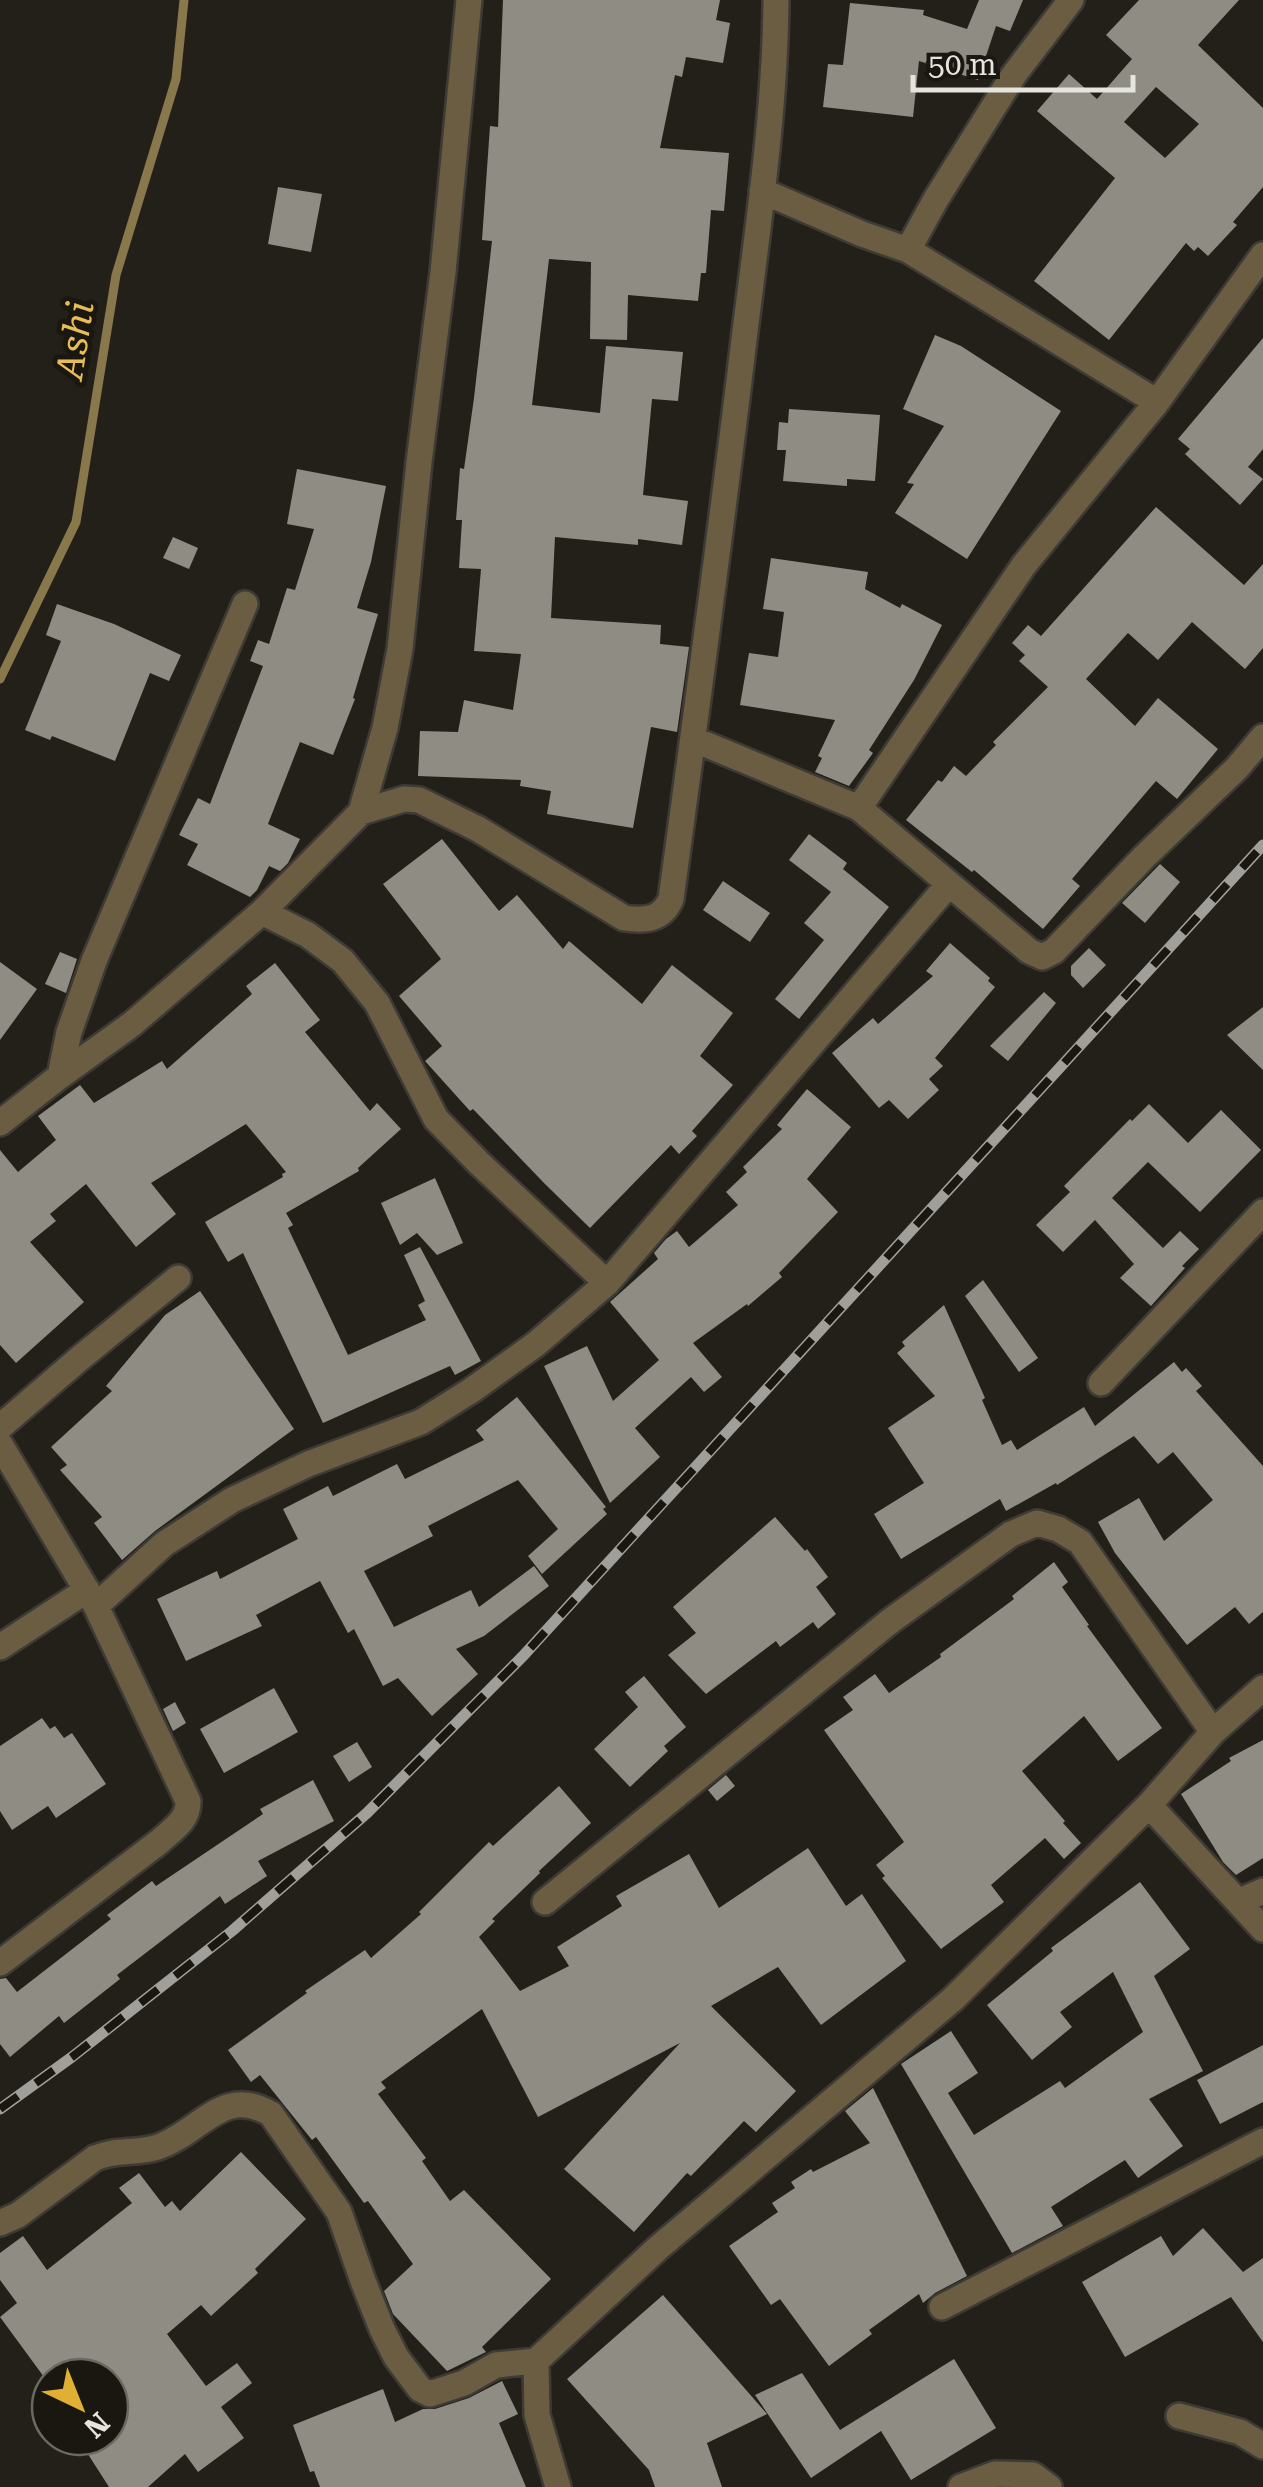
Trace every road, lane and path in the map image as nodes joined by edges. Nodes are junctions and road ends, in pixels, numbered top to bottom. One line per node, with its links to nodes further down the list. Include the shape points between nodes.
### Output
1 (469, 0): 12 (street, via 400,649)
2 (776, 0): 4 (street)
3 (1071, 0): 5 (street, via 1012,76)
4 (762, 191): 5 (street); 10 (street)
5 (908, 250): 7 (street)
6 (1263, 254): 7 (street)
7 (1157, 402): 11 (street, via 1024,565)
8 (244, 604): 15 (street, via 94,961)
9 (1263, 737): 13 (street, via 1042,957)
10 (693, 739): 11 (street); 12 (street, via 671,898 656,917 624,918 419,800)
11 (858, 808): 13 (street)
12 (361, 812): 14 (street)
13 (950, 884): 19 (street)
14 (262, 912): 15 (street, via 132,1024); 19 (street, via 343,961 376,1003 436,1119)
15 (60, 1076): 16 (street)
16 (0, 1123)
17 (1263, 1212): 20 (street)
18 (178, 1278): 21 (street)
19 (607, 1283): 23 (street, via 536,1344 420,1422 232,1500)
20 (1101, 1383)
21 (0, 1427)
22 (0, 1444): 23 (street)
23 (91, 1598): 24 (street); 31 (street, via 188,1810 158,1842)
24 (0, 1647)
25 (1263, 1688): 26 (street)
26 (1213, 1732): 27 (street); 29 (street, via 1080,1542 1037,1524 1011,1534 889,1622)
27 (1148, 1805): 28 (street); 35 (street, via 952,1999 658,2248)
28 (1251, 1896): 30 (street)
29 (545, 1902)
30 (1263, 1929)
31 (0, 1962)
32 (1263, 2141): 34 (street)
33 (0, 2223): 35 (street, via 95,2158 153,2149 231,2104 255,2104 271,2114 339,2212 382,2329 420,2390 430,2394 496,2365)
34 (942, 2308)
35 (536, 2361): 38 (street, via 538,2415)
36 (1178, 2416): 37 (street, via 1240,2432)
37 (1263, 2446)
38 (558, 2487)
39 (961, 2487): 40 (street, via 995,2474 1033,2475)
40 (1049, 2487)

